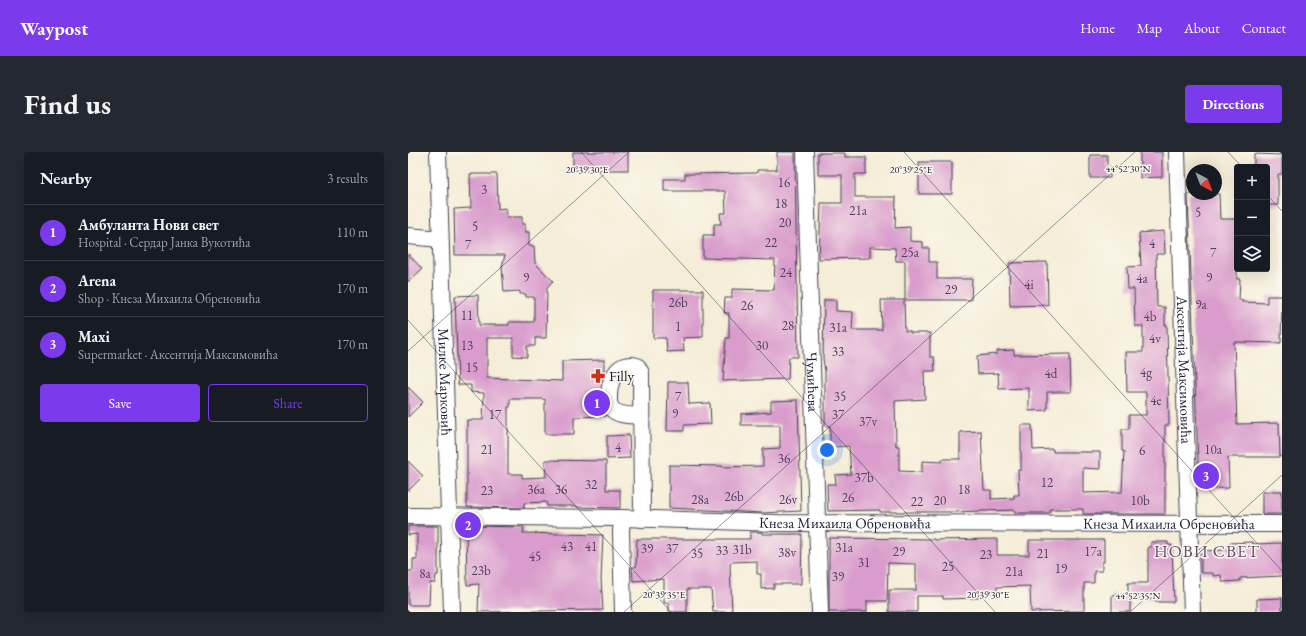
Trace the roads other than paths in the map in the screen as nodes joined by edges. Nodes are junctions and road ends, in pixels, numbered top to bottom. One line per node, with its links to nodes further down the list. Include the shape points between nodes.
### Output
1 (438, 152): 5 (street, Милке Марковић)
2 (805, 152): 11 (street, Чумићева)
3 (1177, 152): 12 (street, Аксентија Максимовића)
4 (408, 236): 5 (street)
5 (440, 239): 8 (street, Милке Марковић)
6 (641, 416): 10 (street)
7 (408, 516): 8 (street, Кнеза Михаила Обреновића)
8 (450, 516): 9 (street, Кнеза Михаила Обреновића); 14 (street, Милке Марковић)
9 (622, 518): 10 (street, Кнеза Михаила Обреновића); 15 (street)
10 (642, 519): 11 (street, Кнеза Михаила Обреновића)
11 (816, 522): 12 (street, Кнеза Михаила Обреновића); 16 (street, Чумићева)
12 (1189, 523): 13 (street, Кнеза Михаила Обреновића); 17 (street, Аксентија Максимовића)
13 (1282, 524)
14 (452, 612)
15 (623, 612)
16 (820, 612)
17 (1192, 612)

